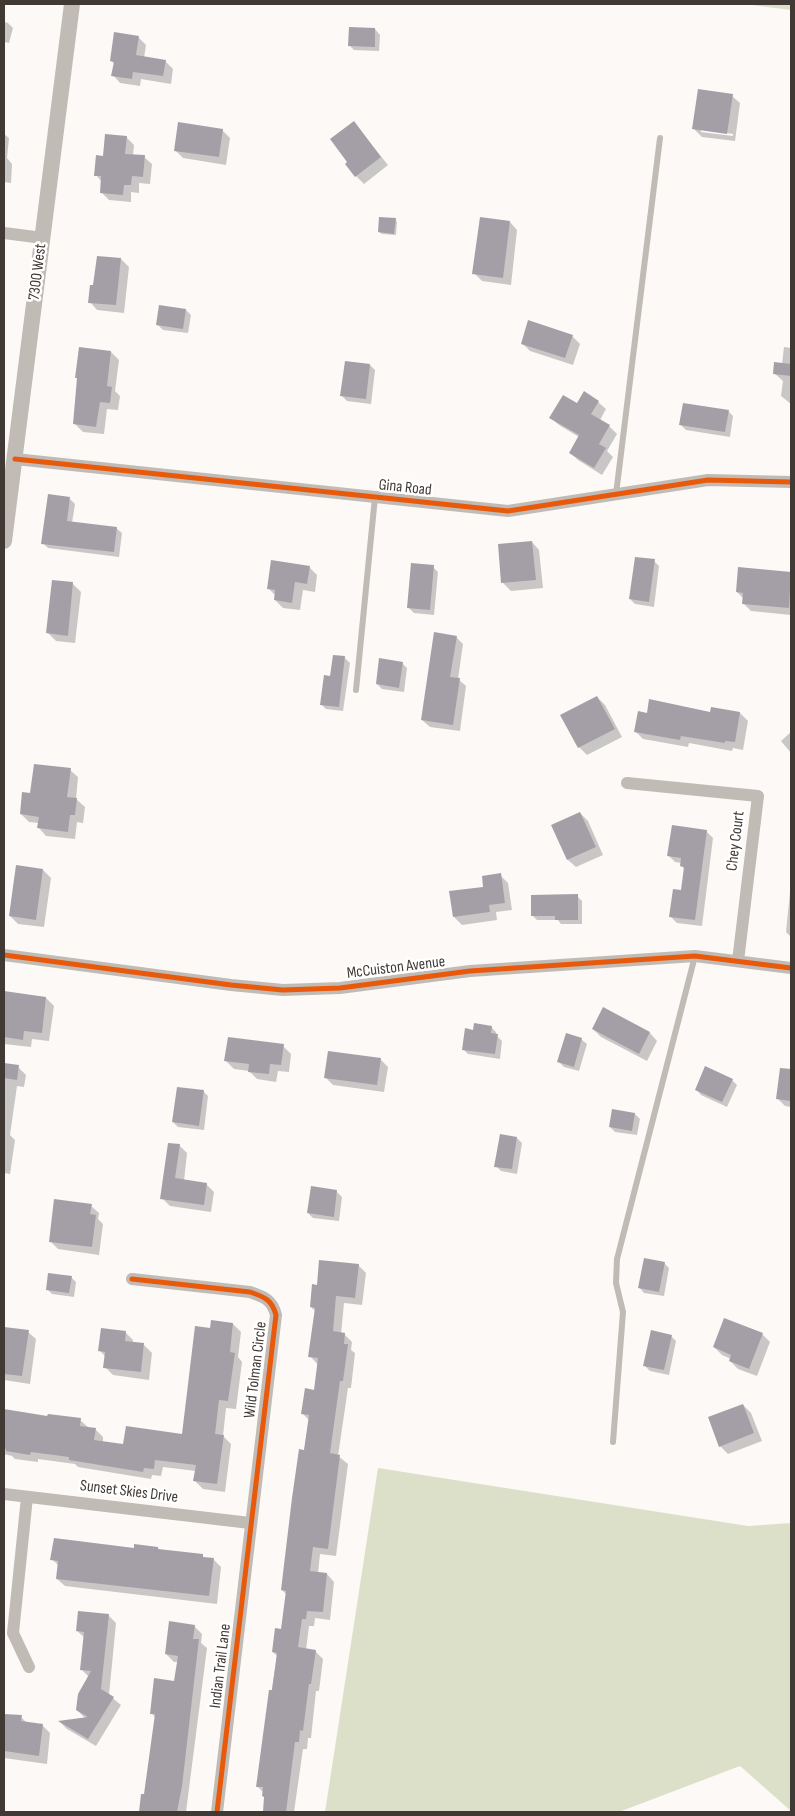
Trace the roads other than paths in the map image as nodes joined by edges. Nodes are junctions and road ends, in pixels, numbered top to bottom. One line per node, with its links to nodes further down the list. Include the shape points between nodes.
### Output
1 (72, 4): 4 (street, 7300 West)
2 (660, 138): 7 (lane)
3 (4, 233): 4 (street)
4 (42, 238): 5 (street, 7300 West)
5 (15, 459): 8 (street, Gina Road); 9 (street, 7300 West)
6 (791, 482): 7 (street, Gina Road, via 708,480)
7 (616, 494): 8 (street, Gina Road, via 508,511)
8 (375, 497): 10 (lane)
9 (4, 541)
10 (356, 690)
11 (627, 783): 14 (street, Chey Court, via 758,796)
12 (4, 955): 13 (street, McCuiston Avenue, via 283,990 340,988 470,972)
13 (696, 956): 14 (street, McCuiston Avenue); 17 (lane, via 617,1259 616,1283 623,1312)
14 (738, 961): 15 (street, McCuiston Avenue)
15 (791, 968)
16 (132, 1279): 20 (street, Wild Tolman Circle, via 250,1292 268,1299 273,1306 276,1315)
17 (613, 1442)
18 (4, 1494): 19 (street, Sunset Skies Drive)
19 (28, 1497): 20 (street, Sunset Skies Drive); 21 (street, via 12,1633)
20 (250, 1522): 22 (street, Indian Trail Lane)
21 (29, 1667)
22 (217, 1812)

